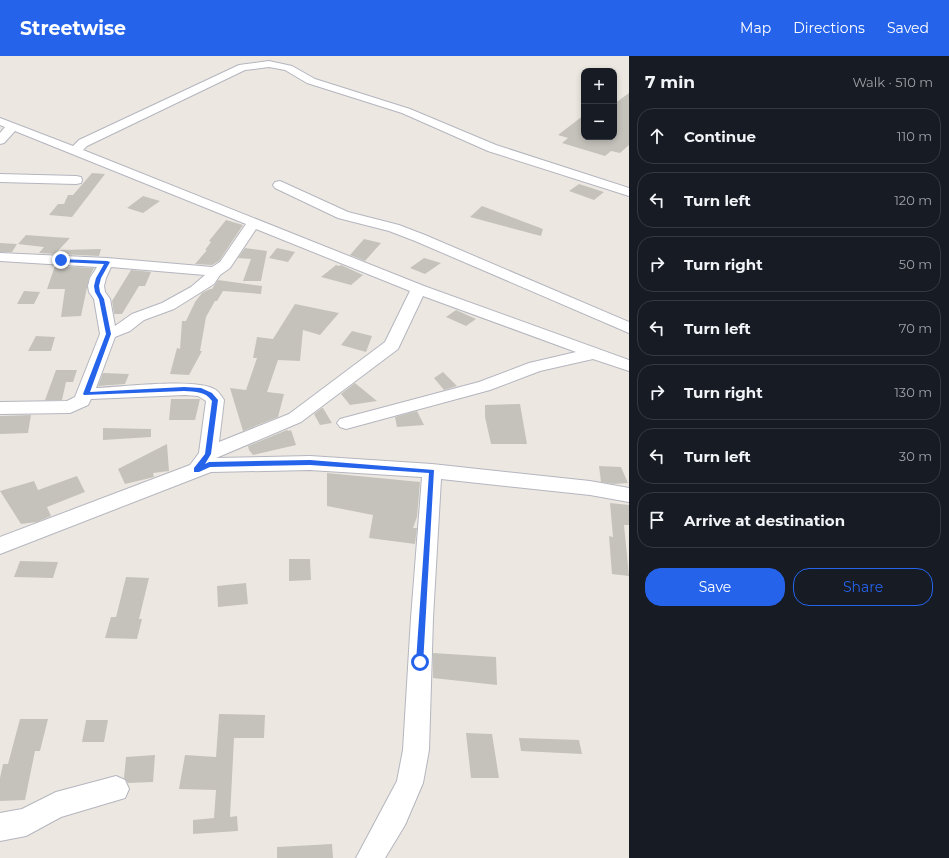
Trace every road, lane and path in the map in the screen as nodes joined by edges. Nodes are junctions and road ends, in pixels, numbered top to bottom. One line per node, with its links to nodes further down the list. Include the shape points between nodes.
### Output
1 (6, 124): 2 (street); 3 (street)
2 (0, 140)
3 (73, 146): 7 (street, via 243,67 269,64 288,68 311,81 406,111 492,148); 8 (street)
4 (0, 178): 5 (street)
5 (76, 180)
6 (280, 185): 13 (street, via 343,215 394,228 420,238)
7 (629, 192)
8 (254, 222): 11 (street, via 225,265); 12 (street)
9 (0, 257): 10 (street)
10 (107, 262): 11 (street); 14 (street, via 96,286 102,299)
11 (215, 272): 14 (street, via 209,281 196,290)
12 (419, 289): 15 (street); 20 (street, via 392,345 295,418)
13 (629, 328)
14 (108, 334): 17 (street)
15 (596, 353): 16 (street); 19 (street, via 535,367 484,386)
16 (629, 366)
17 (86, 394): 18 (street, via 82,401 70,407); 20 (street, via 184,389 201,390 210,394 215,400)
18 (0, 408)
19 (346, 423)
20 (208, 454): 21 (street)
21 (197, 470): 22 (street, via 209,465 310,463); 24 (street)
22 (432, 471): 23 (street, via 590,488); 27 (street, via 416,750 410,783)
23 (629, 495)
24 (0, 546)
25 (116, 788): 26 (street, via 56,805 26,822)
26 (0, 827)
27 (370, 858)

